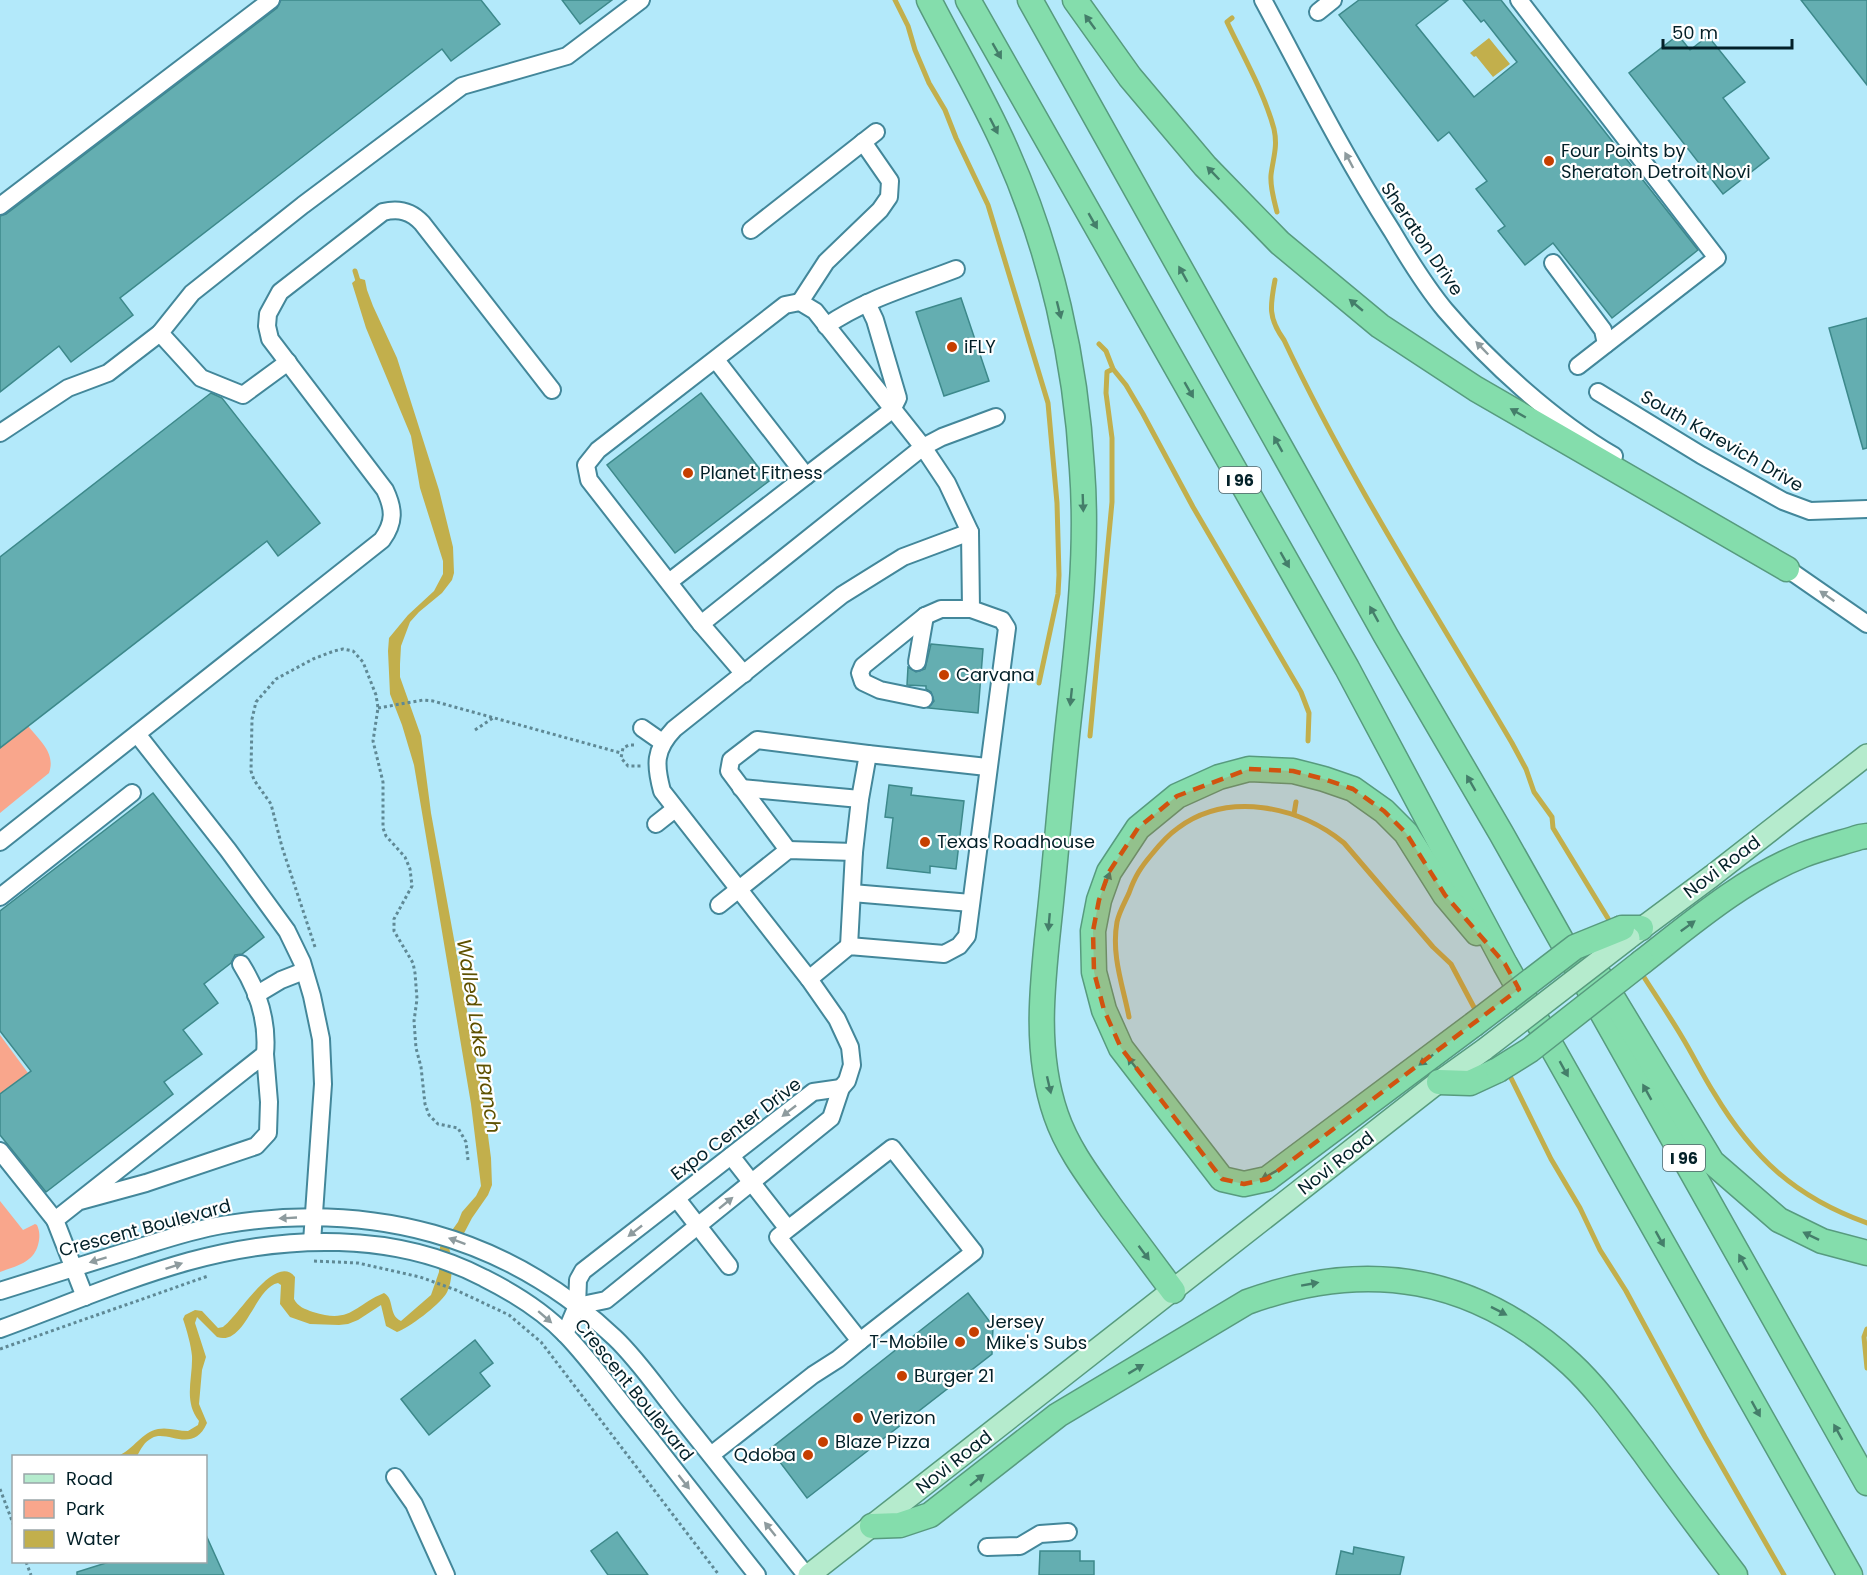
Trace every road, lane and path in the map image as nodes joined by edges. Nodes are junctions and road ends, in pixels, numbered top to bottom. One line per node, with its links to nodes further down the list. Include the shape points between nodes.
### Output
1 (271, 0): 11 (street)
2 (641, 0): 18 (street, via 567,56 462,86 192,293)
3 (928, 0): 93 (highway, one-way to 93, via 1007,151 1028,206 1047,261 1066,338 1078,420 1083,471 1083,562 1044,984 1042,1052 1056,1114 1082,1168)
4 (968, 0): 69 (highway, I 96, one-way to 69, via 1347,668)
5 (1030, 0): 56 (highway, I 96, one-way to 5, via 1386,636)
6 (1075, 0): 32 (highway, one-way to 6, via 1476,389 1380,326 1280,243 1205,166 1130,77)
7 (1263, 0): 32 (street, Sheraton Drive, one-way to 7, via 1745,536 1607,452 1548,411 1445,310 1363,186)
8 (1333, 0): 10 (street)
9 (1519, 0): 19 (street, via 1717,258)
10 (1318, 12)
11 (0, 206)
12 (751, 230): 15 (street, via 869,137 890,181 890,197 825,262)
13 (1553, 263): 19 (street, via 1603,330)
14 (957, 270): 16 (street)
15 (800, 302): 17 (street, via 815,311); 20 (street, via 785,305)
16 (867, 303): 17 (street); 25 (street, via 898,398)
17 (826, 326): 25 (street)
18 (160, 333): 21 (street, via 201,378 243,395); 27 (street, via 108,373 68,388)
19 (1606, 344): 22 (street)
20 (716, 360): 29 (street); 33 (street, via 598,450 586,465 589,480)
21 (288, 362): 23 (street, via 270,339 267,326 273,302 280,292 384,212 394,209 416,216); 45 (street, via 385,490 393,516 390,529 382,540)
22 (1578, 366)
23 (552, 390)
24 (1598, 392): 30 (street, South Karevich Drive, via 1783,501 1810,511)
25 (892, 410): 28 (street); 29 (street)
26 (996, 417): 28 (street)
27 (0, 433)
28 (923, 447): 31 (street, via 947,483); 36 (street)
29 (806, 476): 33 (street)
30 (1867, 509)
31 (970, 532): 34 (street); 39 (street, via 888,565 842,595)
32 (1787, 568): 37 (street, Sheraton Drive, one-way to 32)
33 (669, 582): 36 (street)
34 (970, 609): 35 (street, via 941,609); 50 (street, via 1002,620 1006,628)
35 (925, 616): 38 (street); 40 (street, via 863,666 860,673 863,682 880,690)
36 (700, 624): 39 (street)
37 (1867, 624)
38 (917, 662)
39 (744, 674): 46 (street)
40 (924, 699)
41 (378, 708): 42 (path, via 423,700); 70 (path, via 363,662 353,651 344,649 313,659 276,679 256,702 251,771 271,804 316,950); 78 (path, via 373,741 383,782 382,828 410,869 412,886 394,919 394,931 415,973 416,1048 425,1104 433,1120 458,1128 463,1134)
42 (493, 718): 44 (path); 47 (path)
43 (642, 728): 46 (street)
44 (475, 730)
45 (137, 734): 58 (street); 70 (street, via 287,931)
46 (662, 742): 54 (street, via 657,772 662,791)
47 (621, 753)
48 (868, 754): 50 (street); 51 (street, via 757,740 731,760 729,771); 53 (street)
49 (1867, 755): 66 (main road, Novi Road, via 1712,876)
50 (987, 767): 64 (street)
51 (741, 788): 53 (street); 59 (street)
52 (132, 793): 63 (street)
53 (860, 799): 60 (street)
54 (675, 808): 55 (street); 61 (street)
55 (656, 824)
56 (1501, 833): 87 (highway, one-way to 56, via 1822,1241 1779,1220 1712,1162 1532,864); 102 (highway, I 96, one-way to 56)
57 (1867, 836): 74 (highway, one-way to 57, bridge, via 1470,1083 1498,1070 1530,1050 1748,884 1802,855)
58 (0, 842)
59 (788, 850): 60 (street); 61 (street)
60 (854, 852): 62 (street)
61 (739, 889): 65 (street); 71 (street)
62 (852, 893): 64 (street); 67 (street)
63 (0, 897)
64 (971, 903): 67 (street, via 967,936 944,954)
65 (719, 905)
66 (1631, 932): 69 (highway, one-way to 69, bridge, via 1575,948 1267,1179 1244,1184 1222,1179 1120,1048 1094,972 1093,931 1109,872 1138,828 1177,796 1219,777 1249,769 1293,771 1353,789 1384,811 1406,833 1445,895); 74 (main road, Novi Road, bridge)
67 (849, 946): 71 (street)
68 (242, 964): 72 (street)
69 (1505, 964): 113 (highway, I 96, one-way to 113)
70 (304, 971): 72 (street); 82 (street, via 321,1039 323,1084)
71 (809, 979): 75 (street, via 837,1019 850,1047 852,1065)
72 (256, 995): 73 (street, via 263,1017)
73 (265, 1054): 81 (street); 81 (street, via 268,1133 256,1146)
74 (1439, 1082): 93 (main road, Novi Road)
75 (841, 1088): 77 (street, Expo Center Drive, one-way to 77, via 813,1092); 79 (street, via 831,1118)
76 (0, 1151): 83 (street)
77 (731, 1156): 79 (street); 80 (street, Expo Center Drive)
78 (468, 1160)
79 (751, 1182): 84 (street, one-way to 79); 85 (street)
80 (677, 1199): 84 (street); 95 (street, Expo Center Drive, one-way to 95, via 583,1271 578,1280)
81 (80, 1201): 83 (street)
82 (314, 1216): 86 (street); 90 (street, Crescent Boulevard, one-way to 90, via 220,1225); 95 (street, Crescent Boulevard, one-way to 82, via 511,1263 431,1231)
83 (55, 1220): 90 (street)
84 (699, 1225): 89 (street); 95 (street, via 606,1300)
85 (788, 1228): 98 (street, via 778,1237); 98 (street, via 892,1148 974,1252)
86 (312, 1242): 94 (street, Crescent Boulevard, one-way to 86, via 210,1256); 97 (street, Crescent Boulevard, one-way to 97, via 384,1247 427,1255 468,1269 536,1309)
87 (1867, 1253)
88 (304, 1260): 109 (path, via 358,1263 420,1277 492,1306 522,1324 541,1342)
89 (729, 1266)
90 (74, 1267): 92 (street, Crescent Boulevard); 94 (street)
91 (215, 1274): 99 (path)
92 (0, 1291)
93 (1173, 1291): 105 (main road, Novi Road)
94 (85, 1297): 96 (street, Crescent Boulevard)
95 (577, 1306): 97 (street, Expo Center Drive); 100 (street, Crescent Boulevard, via 618,1340)
96 (0, 1329)
97 (565, 1334): 110 (street, Crescent Boulevard, one-way to 110)
98 (860, 1341): 100 (street)
99 (0, 1349)
100 (711, 1455): 111 (street, Crescent Boulevard, one-way to 100)
101 (395, 1476): 108 (street, via 414,1504)
102 (1867, 1483)
103 (0, 1489): 104 (path)
104 (12, 1521)
105 (872, 1526): 111 (main road, Novi Road); 112 (highway, one-way to 112, via 900,1525 930,1515 1058,1415 1247,1302 1309,1283 1369,1277 1405,1281 1474,1299 1540,1337 1573,1365 1605,1402)
106 (1068, 1532): 107 (street, via 1040,1534 1020,1546)
107 (987, 1547)
108 (446, 1575)
109 (719, 1575)
110 (757, 1575)
111 (808, 1575)
112 (1735, 1575)
113 (1850, 1575)

